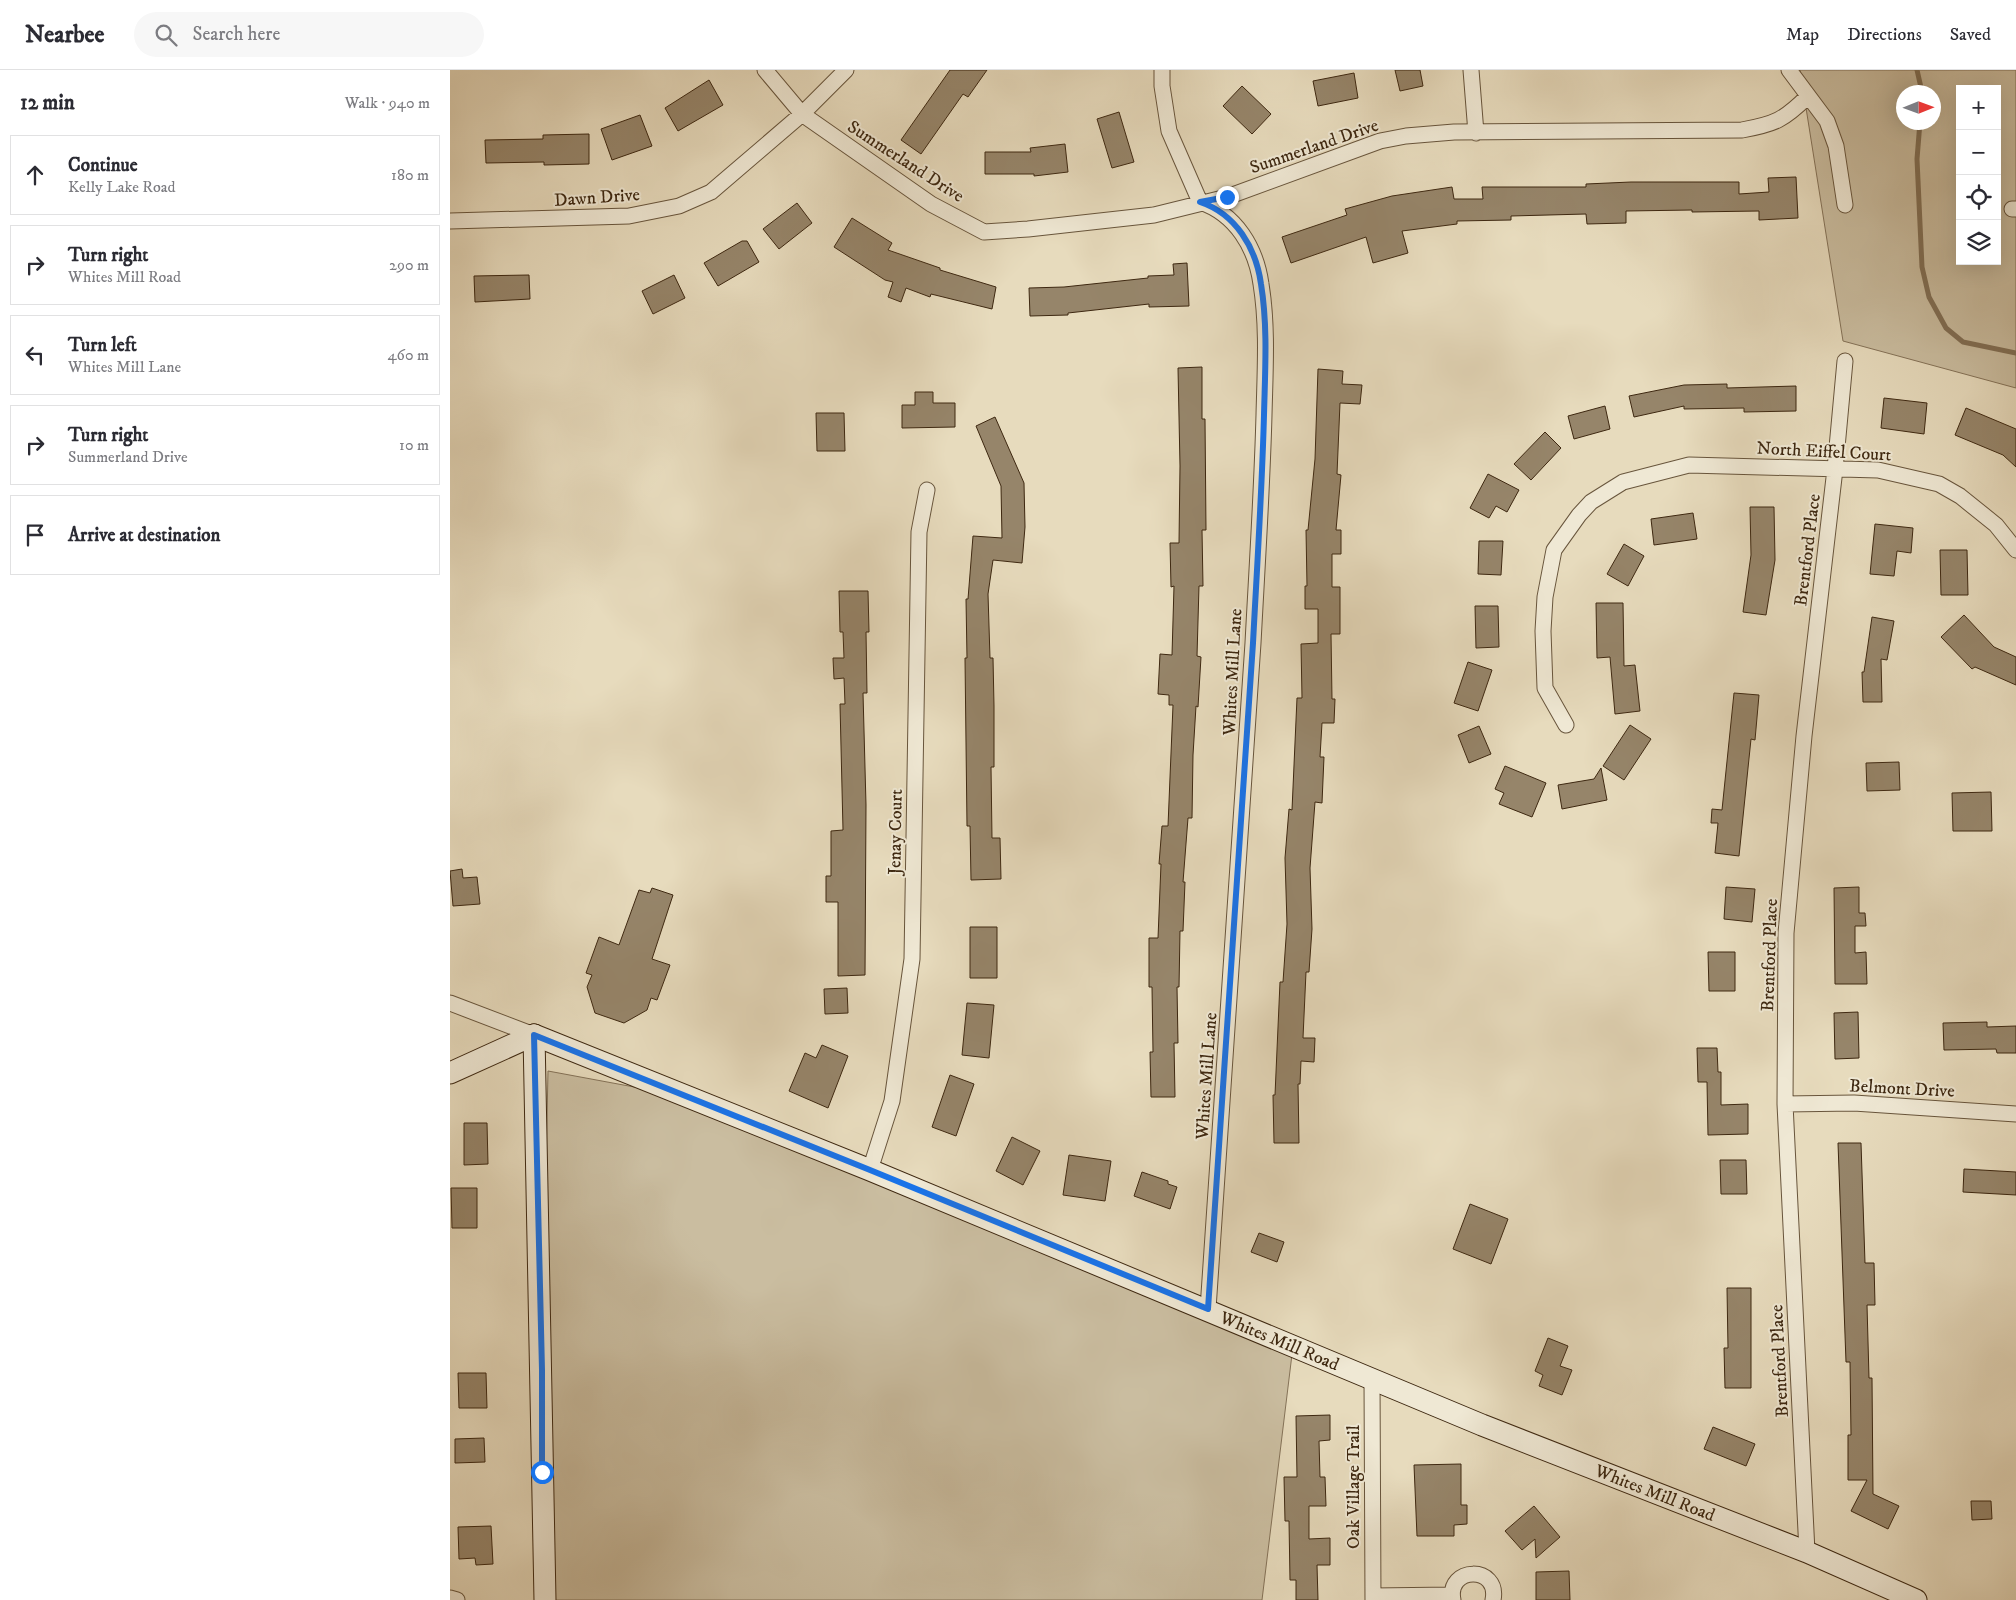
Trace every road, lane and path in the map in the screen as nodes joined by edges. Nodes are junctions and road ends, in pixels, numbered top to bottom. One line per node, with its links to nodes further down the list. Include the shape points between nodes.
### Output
1 (765, 70): 7 (street, Summerland Drive)
2 (846, 70): 7 (street, Dawn Drive)
3 (1162, 70): 9 (street, via 1169,131)
4 (1471, 70): 8 (street)
5 (1789, 70): 6 (street)
6 (1808, 96): 8 (street, Summerland Drive, via 1787,116 1742,130); 10 (street, via 1828,121 1836,146)
7 (802, 114): 9 (street, Summerland Drive, via 931,204 984,232 1154,216); 11 (street, Dawn Drive, via 712,192 679,206 629,216)
8 (1476, 133): 9 (street, Summerland Drive, via 1454,132 1380,141 1227,197)
9 (1200, 202): 23 (street, Whites Mill Lane, via 1214,207 1249,241 1261,282 1266,354 1263,468 1236,915)
10 (1845, 205)
11 (450, 221)
12 (1845, 361): 13 (street, Brentford Place)
13 (1835, 469): 15 (street, North Eiffel Court, via 1878,470 1939,484 1960,496 1996,525); 16 (street, North Eiffel Court, via 1689,465 1624,482 1591,502 1554,550 1545,597 1545,688); 20 (street, Brentford Place, via 1804,736 1786,933)
14 (927, 490): 22 (street, Jenay Court, via 919,532 912,958 892,1100)
15 (2016, 550)
16 (1566, 725)
17 (450, 1003): 18 (street, Whites Mill Road)
18 (534, 1035): 19 (street); 22 (street, Whites Mill Road); 30 (street)
19 (450, 1073)
20 (1785, 1104): 21 (street, Belmont Drive, via 1872,1104); 25 (street, Brentford Place)
21 (2016, 1114)
22 (870, 1170): 23 (street, Whites Mill Road)
23 (1208, 1309): 24 (street, Whites Mill Road)
24 (1372, 1378): 25 (street, Whites Mill Road, via 1482,1425); 28 (street, Oak Village Trail)
25 (1806, 1552): 32 (street, Whites Mill Road)
26 (1452, 1597): 28 (street, Oak Village Trail); 31 (street, Oak Village Trail, via 1458,1580 1473,1573 1488,1579)
27 (450, 1598): 29 (street)
28 (1373, 1598)
29 (457, 1600)
30 (545, 1600)
31 (1493, 1600)
32 (1916, 1600)

